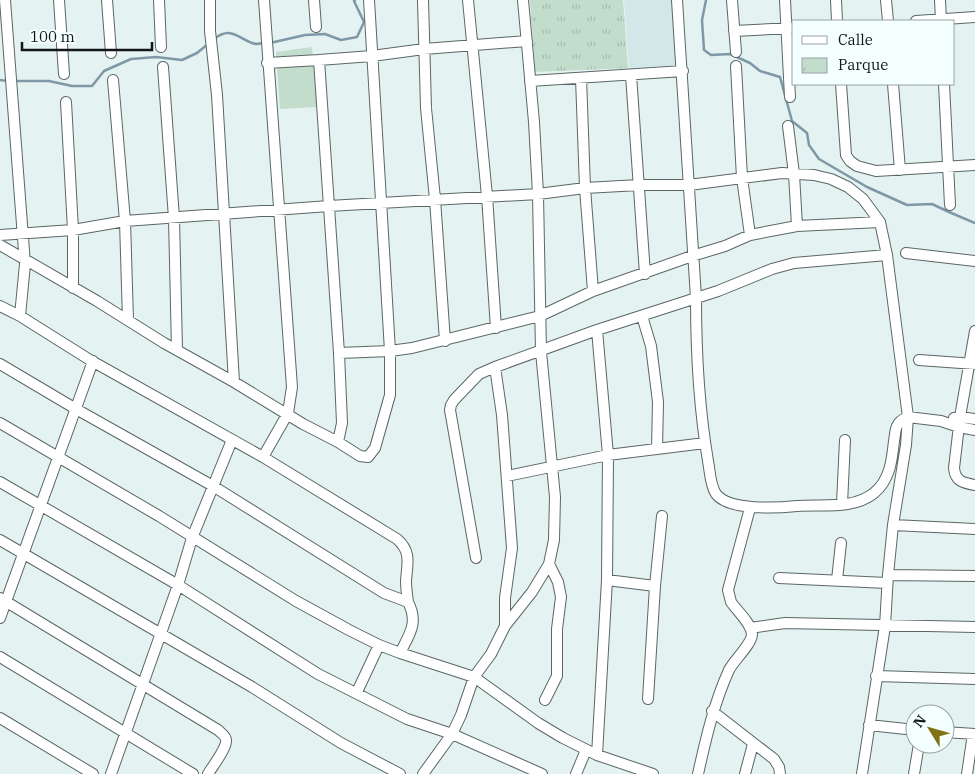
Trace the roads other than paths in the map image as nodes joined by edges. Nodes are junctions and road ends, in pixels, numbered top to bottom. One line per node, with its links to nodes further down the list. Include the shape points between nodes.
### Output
1 (5, 0): 70 (street)
2 (59, 0): 38 (street)
3 (107, 0): 31 (street)
4 (158, 0): 28 (street)
5 (210, 0): 64 (street)
6 (264, 0): 34 (street)
7 (314, 0): 23 (street)
8 (370, 0): 32 (street)
9 (423, 0): 29 (street)
10 (468, 0): 27 (street)
11 (523, 0): 26 (street)
12 (677, 0): 37 (street)
13 (732, 0): 25 (street)
14 (785, 0): 24 (street)
15 (836, 0): 19 (street)
16 (886, 0): 20 (street)
17 (940, 0): 21 (street)
18 (975, 17): 22 (street)
19 (837, 20)
20 (888, 20)
21 (941, 20)
22 (950, 20)
23 (316, 26)
24 (790, 28): 25 (street); 46 (street)
25 (734, 31): 30 (street)
26 (527, 41): 27 (street); 42 (street)
27 (473, 45): 29 (street); 58 (street)
28 (161, 47)
29 (424, 49): 32 (street); 59 (street)
30 (736, 52)
31 (111, 53)
32 (372, 56): 33 (street); 60 (street)
33 (319, 60): 34 (street); 62 (street)
34 (267, 63): 63 (street)
35 (736, 66): 53 (street)
36 (163, 67): 65 (street)
37 (683, 71): 39 (street); 55 (street)
38 (64, 74)
39 (631, 75): 40 (street); 54 (street)
40 (581, 78): 42 (street); 56 (street)
41 (113, 80): 66 (street)
42 (530, 81): 57 (street)
43 (841, 85): 51 (street, via 846,155 850,161 876,171)
44 (893, 85): 51 (street)
45 (944, 85): 50 (street)
46 (790, 97)
47 (66, 102): 69 (street)
48 (788, 126): 52 (street)
49 (975, 165): 50 (street)
50 (948, 167): 51 (street); 61 (street)
51 (900, 170)
52 (794, 174): 53 (street); 67 (street, via 814,174 848,187 863,199); 68 (street)
53 (742, 178): 55 (street); 72 (street)
54 (639, 185): 55 (street); 56 (street); 79 (street)
55 (689, 186): 76 (street)
56 (586, 188): 57 (street); 81 (street)
57 (538, 194): 58 (street); 85 (street)
58 (487, 196): 59 (street); 88 (street)
59 (435, 199): 60 (street); 91 (street)
60 (383, 204): 62 (street); 93 (street)
61 (950, 205)
62 (329, 206): 63 (street); 95 (street)
63 (279, 210): 64 (street); 103 (street, via 292,387)
64 (225, 213): 65 (street); 101 (street)
65 (174, 218): 66 (street); 92 (street)
66 (125, 221): 69 (street); 87 (street)
67 (880, 222): 68 (street); 75 (street)
68 (797, 226): 72 (street)
69 (73, 230): 70 (street); 80 (street)
70 (21, 234): 71 (street); 77 (street)
71 (0, 235)
72 (750, 235): 76 (street)
73 (0, 245): 77 (street)
74 (906, 253): 78 (street)
75 (887, 255): 82 (street, via 794,263); 104 (street)
76 (692, 256): 79 (street); 82 (street)
77 (24, 260): 80 (street); 84 (street)
78 (975, 262)
79 (645, 274): 81 (street)
80 (73, 288): 87 (street)
81 (593, 291): 85 (street)
82 (696, 298): 86 (street); 112 (street, via 696,340)
83 (0, 306): 84 (street)
84 (20, 316): 97 (street)
85 (540, 316): 88 (street); 94 (street)
86 (642, 316): 89 (street); 113 (street, via 651,346 658,402)
87 (128, 320): 92 (street)
88 (496, 328): 91 (street)
89 (597, 330): 94 (street); 114 (street)
90 (975, 332): 99 (street)
91 (445, 341): 93 (street)
92 (178, 350): 101 (street)
93 (390, 351): 95 (street); 111 (street, via 390,394 375,448 368,457 360,456)
94 (541, 352): 100 (street); 117 (street)
95 (339, 353): 111 (street, via 342,423)
96 (919, 360): 99 (street)
97 (93, 362): 102 (street); 109 (street)
98 (0, 364): 102 (street)
99 (972, 364): 107 (street)
100 (495, 367): 118 (street); 132 (street, via 480,374 451,405)
101 (234, 382): 103 (street)
102 (76, 410): 115 (street); 121 (street)
103 (288, 414): 111 (street); 116 (street)
104 (908, 417): 107 (street); 122 (street, via 896,427 892,460 885,482 873,494); 126 (street)
105 (975, 419): 107 (street)
106 (0, 422): 115 (street)
107 (959, 422): 108 (street); 120 (street, via 954,475 958,481)
108 (975, 430)
109 (232, 440): 116 (street); 121 (street)
110 (845, 440): 122 (street)
111 (338, 442)
112 (705, 443): 113 (street); 124 (street, via 717,495)
113 (657, 450): 114 (street)
114 (608, 455): 117 (street); 137 (street)
115 (58, 456): 123 (street); 128 (street)
116 (263, 457): 142 (street, via 384,529 404,545 408,559)
117 (552, 466): 118 (street); 133 (street, via 554,540)
118 (507, 476): 144 (street, via 512,548 505,598)
119 (0, 482): 123 (street)
120 (975, 485)
121 (213, 486): 128 (street); 142 (street, via 384,593)
122 (842, 504): 124 (street)
123 (40, 506): 131 (street); 139 (street)
124 (750, 508): 147 (street, via 728,590 730,600)
125 (662, 516): 140 (street)
126 (893, 525): 127 (street); 136 (street)
127 (975, 529)
128 (192, 538): 139 (street); 149 (street)
129 (0, 540): 131 (street)
130 (841, 543): 138 (street)
131 (23, 553): 141 (street); 148 (street)
132 (476, 558)
133 (548, 564): 144 (street, via 532,592); 158 (street, via 558,582 561,597 556,676)
134 (975, 576): 136 (street)
135 (779, 578): 138 (street)
136 (887, 579): 138 (street); 145 (street)
137 (607, 580): 140 (street); 170 (street)
138 (836, 580)
139 (178, 585): 148 (street); 156 (street, via 318,674)
140 (655, 586): 157 (street)
141 (3, 599): 143 (street); 155 (street)
142 (408, 602): 150 (street, via 414,623)
143 (0, 618)
144 (505, 626): 153 (street, via 491,654)
145 (885, 626): 146 (street); 147 (street, via 785,623); 152 (street)
146 (975, 627)
147 (750, 628): 159 (street, via 751,639 730,669)
148 (161, 634): 155 (street); 175 (street, via 341,743)
149 (379, 645): 150 (street); 156 (street)
150 (400, 653): 153 (street)
151 (0, 657): 163 (street)
152 (876, 676): 154 (street); 161 (street)
153 (474, 677): 165 (street); 168 (street, via 538,723)
154 (975, 680)
155 (143, 684): 163 (street); 174 (street, via 224,736 225,747)
156 (358, 692): 165 (street, via 406,719)
157 (648, 699)
158 (546, 700)
159 (712, 711): 167 (street); 180 (street)
160 (0, 718): 171 (street)
161 (869, 725): 162 (street); 183 (street)
162 (905, 729)
163 (125, 732): 172 (street); 173 (street)
164 (955, 733): 166 (street)
165 (452, 734): 176 (street); 177 (street)
166 (974, 734): 185 (street)
167 (753, 744): 181 (street); 182 (street, via 774,759)
168 (586, 750): 170 (street); 178 (street)
169 (917, 754): 184 (street)
170 (598, 755): 179 (street)
171 (93, 774)
172 (111, 774)
173 (193, 774)
174 (208, 774)
175 (400, 774)
176 (424, 774)
177 (542, 774)
178 (576, 774)
179 (653, 774)
180 (698, 774)
181 (745, 774)
182 (780, 774)
183 (862, 774)
184 (914, 774)
185 (967, 774)

